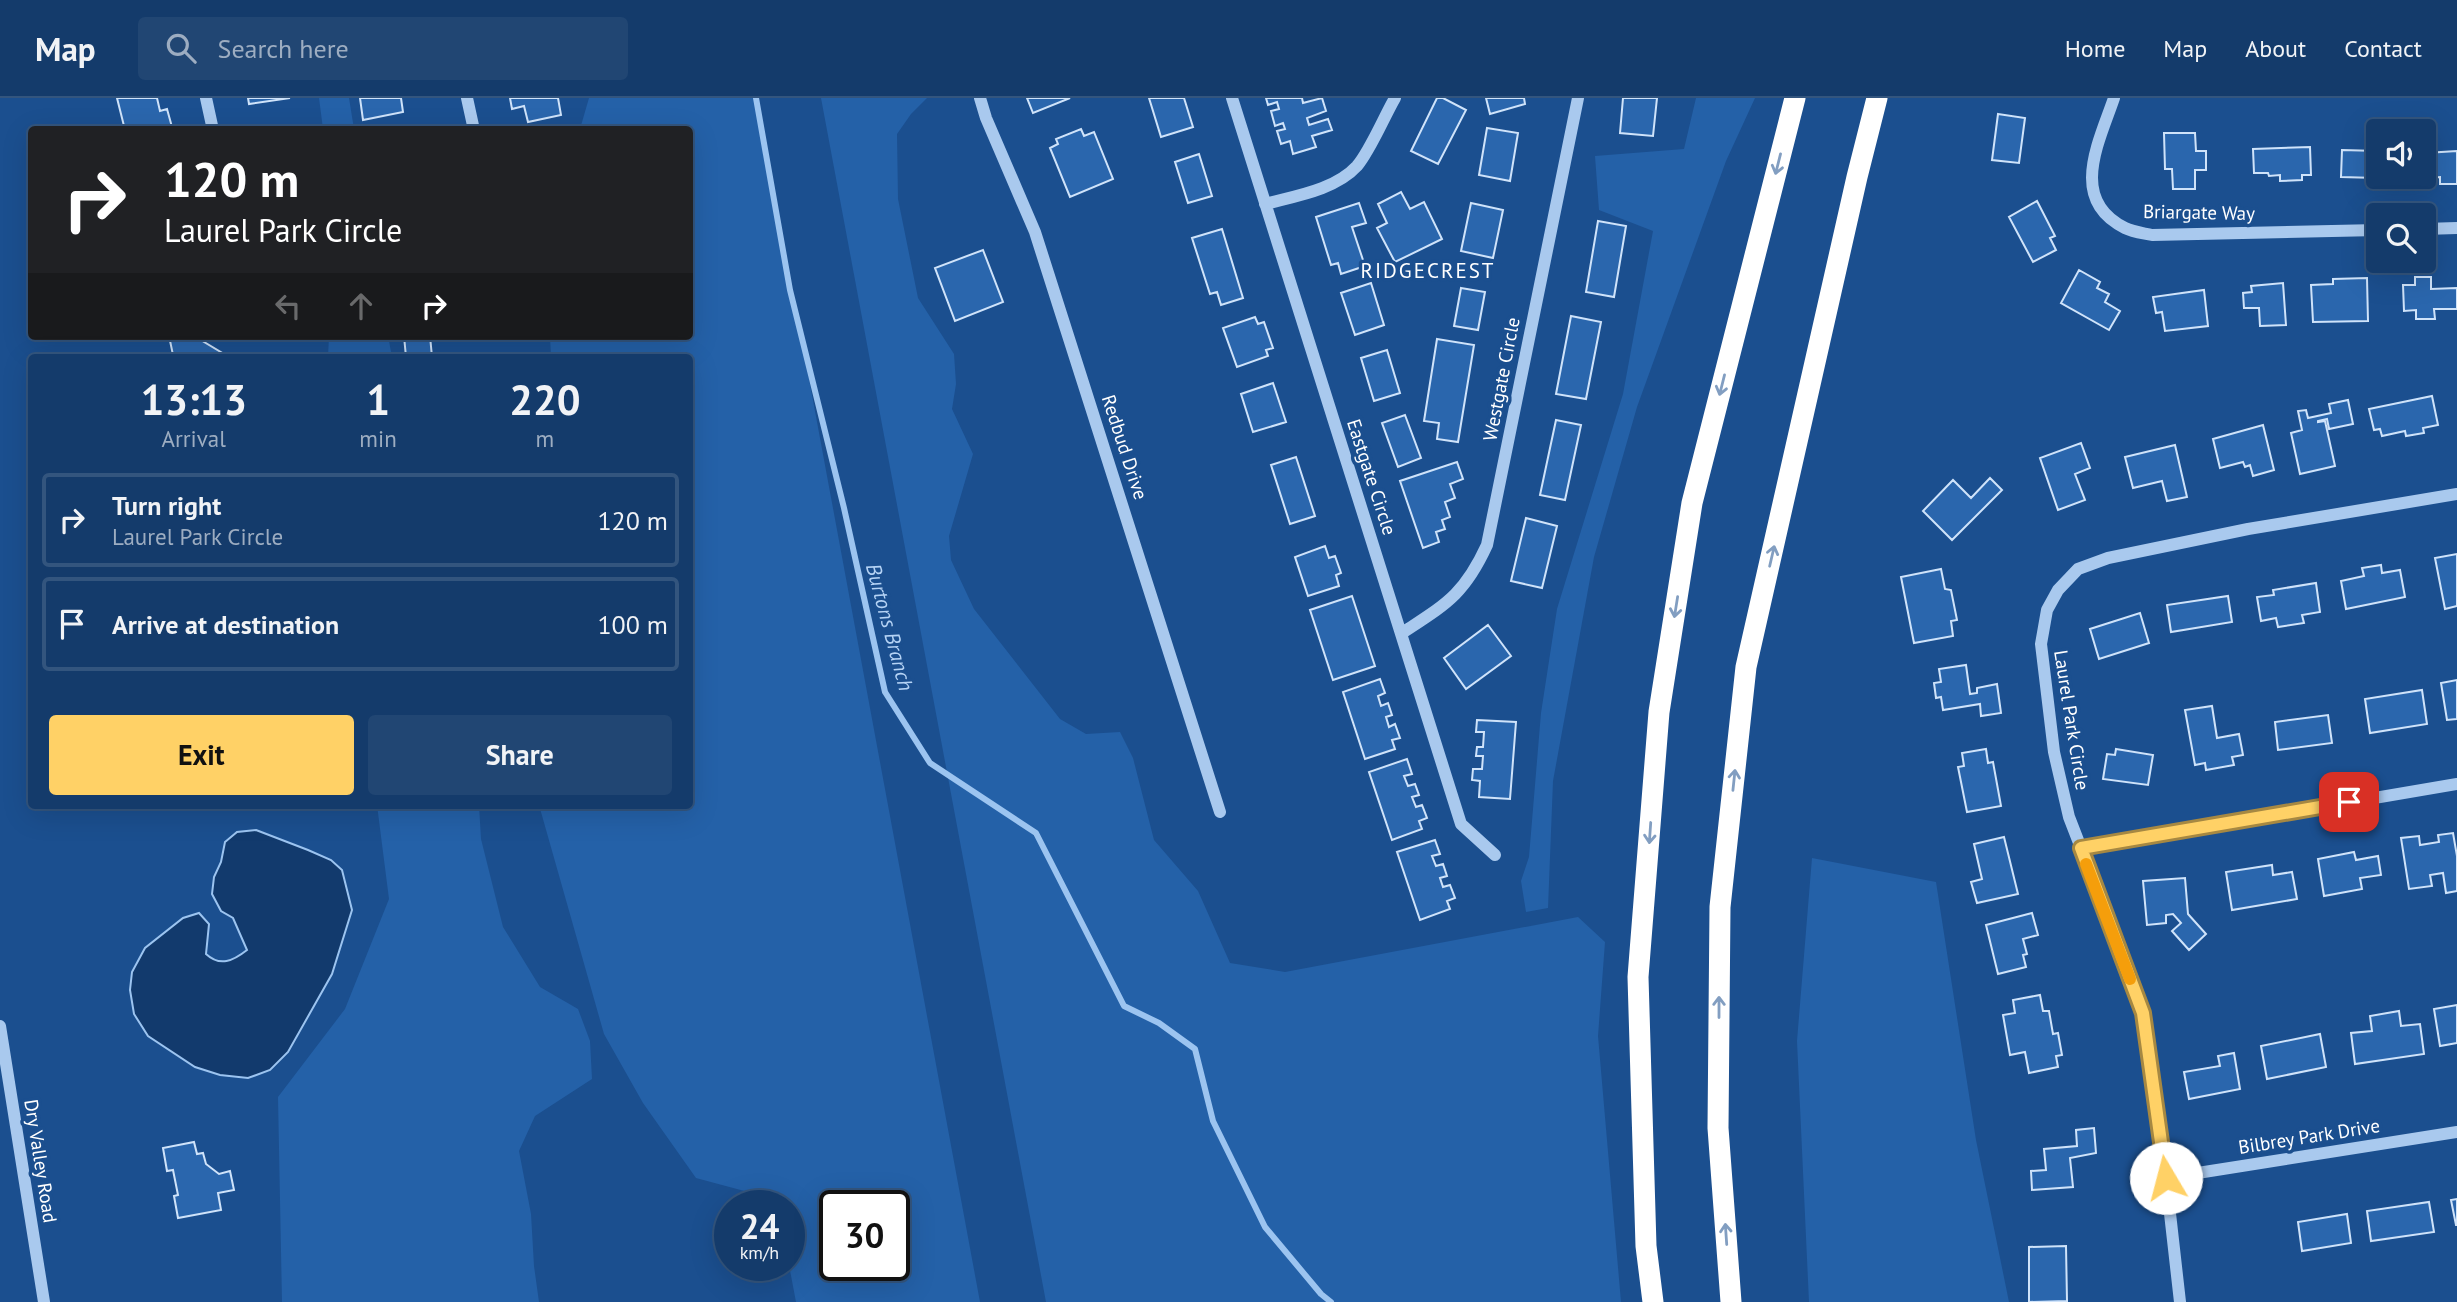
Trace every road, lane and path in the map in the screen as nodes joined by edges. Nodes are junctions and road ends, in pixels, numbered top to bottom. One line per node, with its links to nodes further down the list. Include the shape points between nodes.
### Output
1 (206, 98): 10 (street)
2 (467, 98): 11 (street)
3 (980, 98): 19 (street, Redbud Drive, via 1035,232)
4 (1232, 98): 12 (street, Eastgate Circle)
5 (1395, 98): 12 (street, via 1357,166 1311,192)
6 (1578, 98): 17 (street, Westgate Circle, via 1487,545 1475,572 1452,601)
7 (1795, 98): 26 (highway, one-way to 26, via 1692,503 1659,712 1638,977 1646,1246)
8 (1877, 98): 27 (highway, one-way to 8, via 1718,1128 1720,907 1746,667)
9 (2114, 98): 15 (street, Briargate Way, via 2092,163 2091,182 2104,212 2126,229 2152,235)
10 (211, 126)
11 (473, 126)
12 (1265, 204): 17 (street, Eastgate Circle)
13 (2457, 228): 14 (street)
14 (2436, 229)
15 (2366, 230)
16 (2457, 494): 20 (street, Laurel Park Circle, via 2248,530 2108,558 2078,569 2047,610 2041,644 2054,752)
17 (1402, 634): 21 (street, Eastgate Circle, via 1461,824)
18 (2457, 784): 20 (street)
19 (1220, 812)
20 (2081, 848): 24 (street, Laurel Park Circle, via 2143,1013)
21 (1495, 855)
22 (0, 1026): 25 (street, Dry Valley Road)
23 (2457, 1132): 24 (street, Bilbrey Park Drive)
24 (2166, 1178): 28 (street, Laurel Park Circle)
25 (44, 1302)
26 (1653, 1302)
27 (1731, 1302)
28 (2180, 1302)

